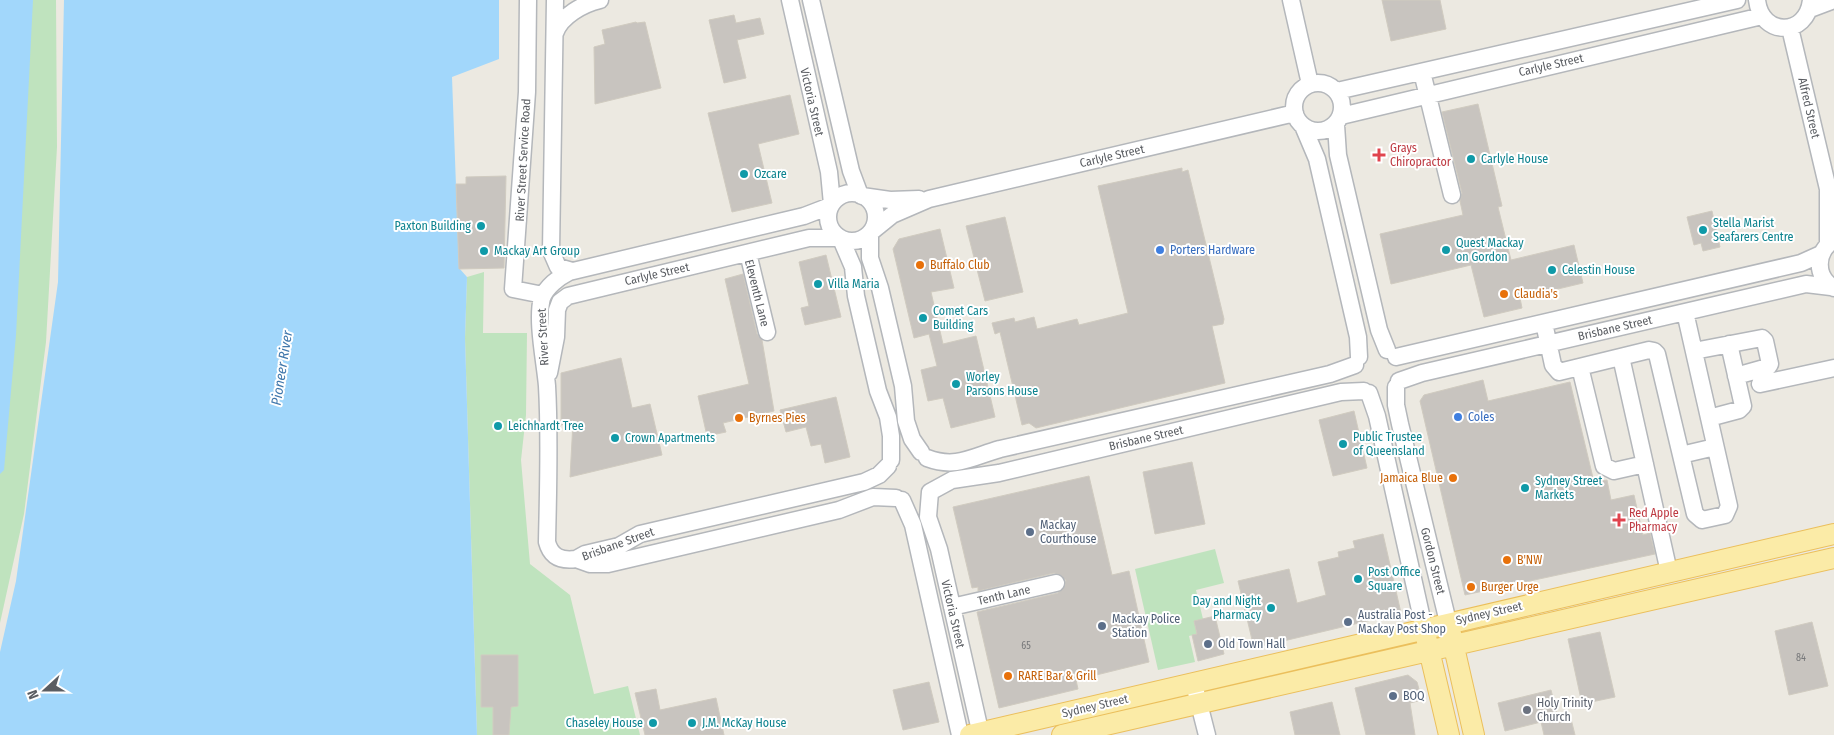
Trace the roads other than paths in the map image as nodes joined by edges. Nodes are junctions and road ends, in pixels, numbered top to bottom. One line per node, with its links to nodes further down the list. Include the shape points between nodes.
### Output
1 (528, 0): 32 (street, River Street Service Road, via 525,120 513,288)
2 (556, 0): 13 (street)
3 (591, 0): 13 (street, via 570,14)
4 (790, 0): 24 (street, Victoria Street, via 829,172)
5 (811, 0): 20 (street, Victoria Street, via 851,171)
6 (1291, 0): 15 (street)
7 (1737, 0): 14 (street, Carlyle Street)
8 (1757, 0): 11 (street)
9 (1834, 0): 10 (street)
10 (1811, 4): 12 (street, via 1803,21)
11 (1762, 16): 12 (street, via 1774,26); 17 (street, Carlyle Street)
12 (1790, 28): 22 (street, Alfred Street)
13 (555, 34): 29 (street, via 551,251 558,267)
14 (1422, 72): 16 (street, Carlyle Street); 17 (street)
15 (1310, 84): 16 (street, via 1325,83); 18 (street, via 1299,92 1294,106)
16 (1337, 91): 19 (street, via 1343,103)
17 (1428, 95): 19 (street, Carlyle Street); 21 (street)
18 (1299, 120): 19 (street, via 1316,132); 23 (street, Carlyle Street); 41 (street, via 1317,159 1358,337)
19 (1339, 121): 39 (street, via 1338,155 1379,330)
20 (861, 195): 23 (street, Carlyle Street, via 890,200); 24 (street, via 846,194); 25 (street, via 875,212)
21 (1452, 195)
22 (1831, 195): 27 (street, Alfred Street)
23 (929, 199): 25 (street, Carlyle Street, via 892,215)
24 (831, 205): 26 (street, via 829,226); 29 (street, Carlyle Street, via 804,216)
25 (871, 232): 26 (street, via 856,241); 51 (street, via 870,258 903,386 906,420 912,440)
26 (840, 238): 28 (street, Carlyle Street, via 813,238); 53 (street, via 852,262 856,296 878,391 888,417 891,436)
27 (1828, 246): 30 (street, Alfred Street, via 1820,272); 34 (street, Brisbane Street, via 1801,263)
28 (748, 253): 31 (street, Carlyle Street); 35 (street, Eleventh Lane)
29 (576, 270): 31 (street, via 573,283); 32 (street, River Street, via 561,276)
30 (1833, 288): 33 (street, Brisbane Street, via 1806,284)
31 (584, 291): 47 (street, Carlyle Street, via 568,296 559,304)
32 (543, 296): 47 (street, River Street, via 542,345)
33 (1685, 312): 36 (street, Brisbane Street); 38 (street)
34 (1544, 322): 36 (street); 39 (street, Brisbane Street)
35 (767, 332)
36 (1548, 343): 42 (street, via 1559,372); 45 (street, Brisbane Street, via 1422,372)
37 (1729, 344): 38 (street); 44 (street); 44 (street, via 1765,340 1770,364 1765,369)
38 (1694, 351): 49 (street)
39 (1392, 353): 41 (street, via 1372,349); 45 (street, via 1401,369)
40 (1621, 357): 42 (street); 52 (street, via 1649,350 1657,354); 54 (street)
41 (1357, 361): 48 (street, via 1356,379); 51 (street, Brisbane Street, via 1330,374 1000,449 958,463 945,463)
42 (1580, 367): 54 (street, via 1604,466 1614,471)
43 (1834, 368): 46 (street)
44 (1736, 376): 49 (street, via 1742,408)
45 (1398, 384): 48 (street, via 1384,394); 57 (street, Gordon Street, via 1396,405)
46 (1760, 384)
47 (547, 385): 63 (street, River Street, via 548,548 554,556)
48 (1367, 392): 55 (street, Brisbane Street, via 1341,392 1000,473 952,480); 58 (street, Gordon Street, via 1377,416)
49 (1709, 418): 50 (street)
50 (1716, 447): 52 (street); 52 (street, via 1729,506 1725,515 1702,520 1695,514)
51 (924, 455): 53 (street, via 905,451); 55 (street, via 933,473)
52 (1681, 455)
53 (889, 463): 56 (street, via 887,480); 60 (street, Brisbane Street, via 876,477 859,484 659,529)
54 (1645, 464): 64 (street)
55 (930, 492): 56 (street, via 916,502); 66 (street, Victoria Street, via 929,522 938,545)
56 (899, 499): 61 (street, Brisbane Street, via 873,497 839,510); 74 (street, Victoria Street, via 912,523)
57 (1419, 502): 58 (street); 67 (street, Gordon Street)
58 (1399, 518): 68 (street, Gordon Street)
59 (1834, 534): 64 (main road, Sydney Street)
60 (631, 539): 61 (street, via 631,551); 63 (street, Brisbane Street)
61 (636, 557): 63 (street, Brisbane Street, via 603,564)
62 (1834, 558): 69 (main road, Sydney Street)
63 (574, 560)
64 (1669, 572): 67 (main road, Sydney Street)
65 (1056, 583): 66 (street, Tenth Lane)
66 (952, 607): 73 (street, Victoria Street)
67 (1448, 622): 68 (main road, Sydney Street); 69 (main road, Gordon Street)
68 (1424, 628): 70 (main road, Gordon Street); 71 (main road, Sydney Street)
69 (1453, 645): 70 (main road, Sydney Street); 78 (main road, Gordon Street)
70 (1429, 651): 72 (main road, Sydney Street); 77 (main road, Gordon Street)
71 (1194, 682): 72 (street); 73 (main road, Sydney Street)
72 (1199, 703): 75 (main road, Sydney Street); 76 (street)
73 (977, 734)
74 (960, 735)
75 (1062, 735)
76 (1207, 735)
77 (1449, 735)
78 (1474, 735)

